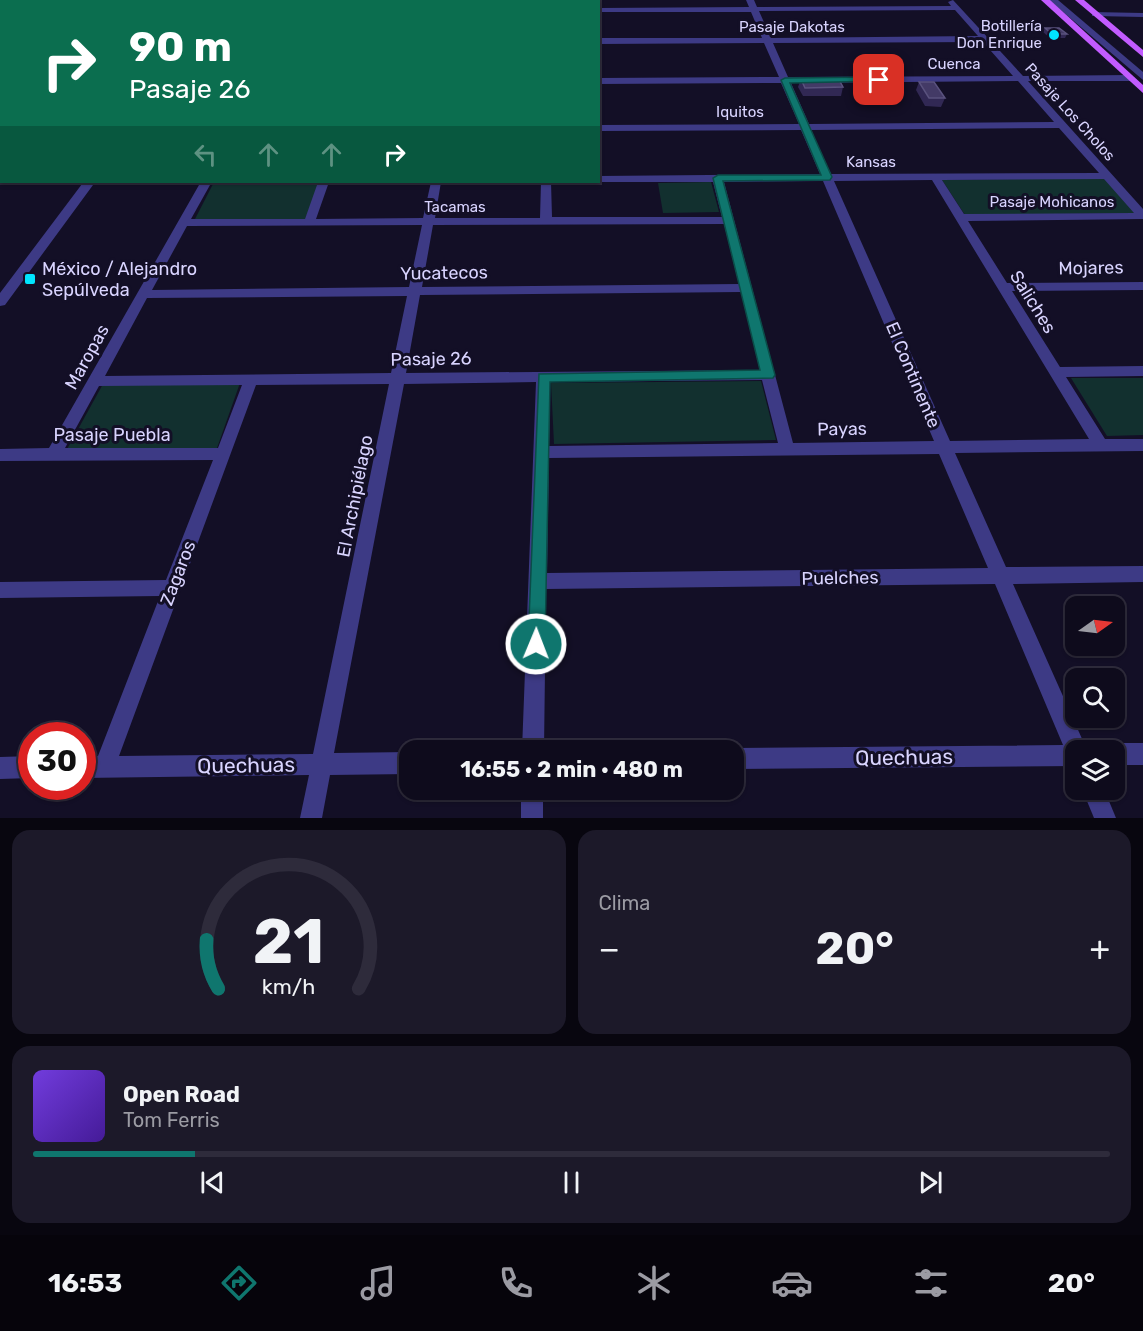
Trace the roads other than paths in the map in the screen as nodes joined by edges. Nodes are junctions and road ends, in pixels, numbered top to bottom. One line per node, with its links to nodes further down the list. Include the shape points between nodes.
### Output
1 (672, 0): 11 (street)
2 (828, 0): 9 (street)
3 (1045, 0): 19 (main road)
4 (1053, 0): 20 (street)
5 (1064, 0): 18 (street)
6 (1079, 0): 12 (main road)
7 (752, 4): 9 (street); 11 (street); 15 (street, El Continente)
8 (954, 4): 9 (street); 14 (street, Pasaje Los Cholos)
9 (834, 9)
10 (600, 10): 11 (street)
11 (675, 10)
12 (1095, 14): 13 (street); 17 (main road)
13 (1143, 15)
14 (985, 39): 15 (street, Pasaje Dakotas); 21 (street, Pasaje Los Cholos)
15 (767, 40): 16 (street, Pasaje Dakotas); 22 (street, El Continente)
16 (600, 41)
17 (1143, 54)
18 (1143, 66)
19 (1130, 78): 21 (street, Cuenca); 24 (main road)
20 (1143, 78)
21 (1020, 79): 22 (street, Cuenca); 25 (street, Pasaje Los Cholos)
22 (785, 80): 23 (street, Cuenca); 26 (street, El Continente)
23 (600, 81)
24 (1143, 90)
25 (1062, 125): 26 (street, Iquitos); 28 (street, Pasaje Los Cholos)
26 (805, 127): 27 (street, Iquitos); 29 (street, El Continente)
27 (600, 128)
28 (1107, 176): 30 (street, Kansas); 38 (street, Pasaje Los Cholos)
29 (827, 177): 30 (street, Kansas); 31 (street, Kansas); 60 (street, El Continente)
30 (935, 177): 39 (street, Saliches)
31 (718, 178): 32 (street, Kansas); 40 (street)
32 (600, 179)
33 (88, 183): 50 (street)
34 (205, 183): 44 (street, Maropas)
35 (324, 183): 43 (street)
36 (436, 183): 42 (street, El Archipiélago)
37 (546, 183): 41 (street)
38 (1143, 216): 39 (street, Pasaje Mohicanos)
39 (961, 218): 46 (street, Saliches)
40 (728, 220): 41 (street, Tacamas); 47 (street)
41 (546, 221): 42 (street, Tacamas)
42 (428, 222): 43 (street, Tacamas); 48 (street, El Archipiélago)
43 (309, 223): 44 (street, Tacamas)
44 (183, 224): 49 (street, Maropas)
45 (1143, 286): 46 (street, Mojares)
46 (1003, 287): 52 (street, Saliches)
47 (746, 288): 48 (street, Yucatecos); 53 (street)
48 (415, 291): 49 (street, Yucatecos); 55 (street, El Archipiélago)
49 (143, 294): 57 (street, Maropas)
50 (0, 302)
51 (1143, 371): 52 (street)
52 (1055, 372): 59 (street, Saliches)
53 (768, 375): 54 (street, Pasaje 26); 61 (street)
54 (543, 377): 55 (street, Pasaje 26); 62 (street)
55 (398, 378): 56 (street, Pasaje 26); 78 (street, El Archipiélago)
56 (251, 380): 57 (street, Pasaje 26); 63 (street, Zagaros)
57 (94, 381): 65 (street, Maropas)
58 (1143, 445): 59 (street, Payas)
59 (1101, 446): 60 (street, Payas)
60 (944, 447): 61 (street, Payas); 67 (street, El Continente)
61 (787, 449): 62 (street, Payas)
62 (541, 452): 68 (street)
63 (224, 454): 65 (street, Pasaje Puebla); 69 (street, Zagaros)
64 (0, 455): 65 (street, Pasaje Puebla)
65 (53, 455)
66 (1143, 574): 67 (street, Puelches)
67 (1000, 576): 68 (street, Puelches); 72 (street, El Continente)
68 (538, 581): 71 (street)
69 (173, 588): 70 (street); 80 (street, Zagaros)
70 (0, 590)
71 (533, 740)
72 (1072, 740)
73 (1065, 754): 76 (street, Quechuas)
74 (1125, 754): 75 (street)
75 (1143, 754)
76 (744, 759)
77 (399, 763): 78 (street, Quechuas)
78 (322, 764): 80 (street, Quechuas); 85 (street, El Archipiélago)
79 (96, 766): 80 (street, Quechuas)
80 (105, 766)
81 (18, 767): 82 (street)
82 (0, 768)
83 (532, 800): 86 (street)
84 (1098, 800): 87 (street)
85 (311, 818)
86 (532, 818)
87 (1105, 818)

